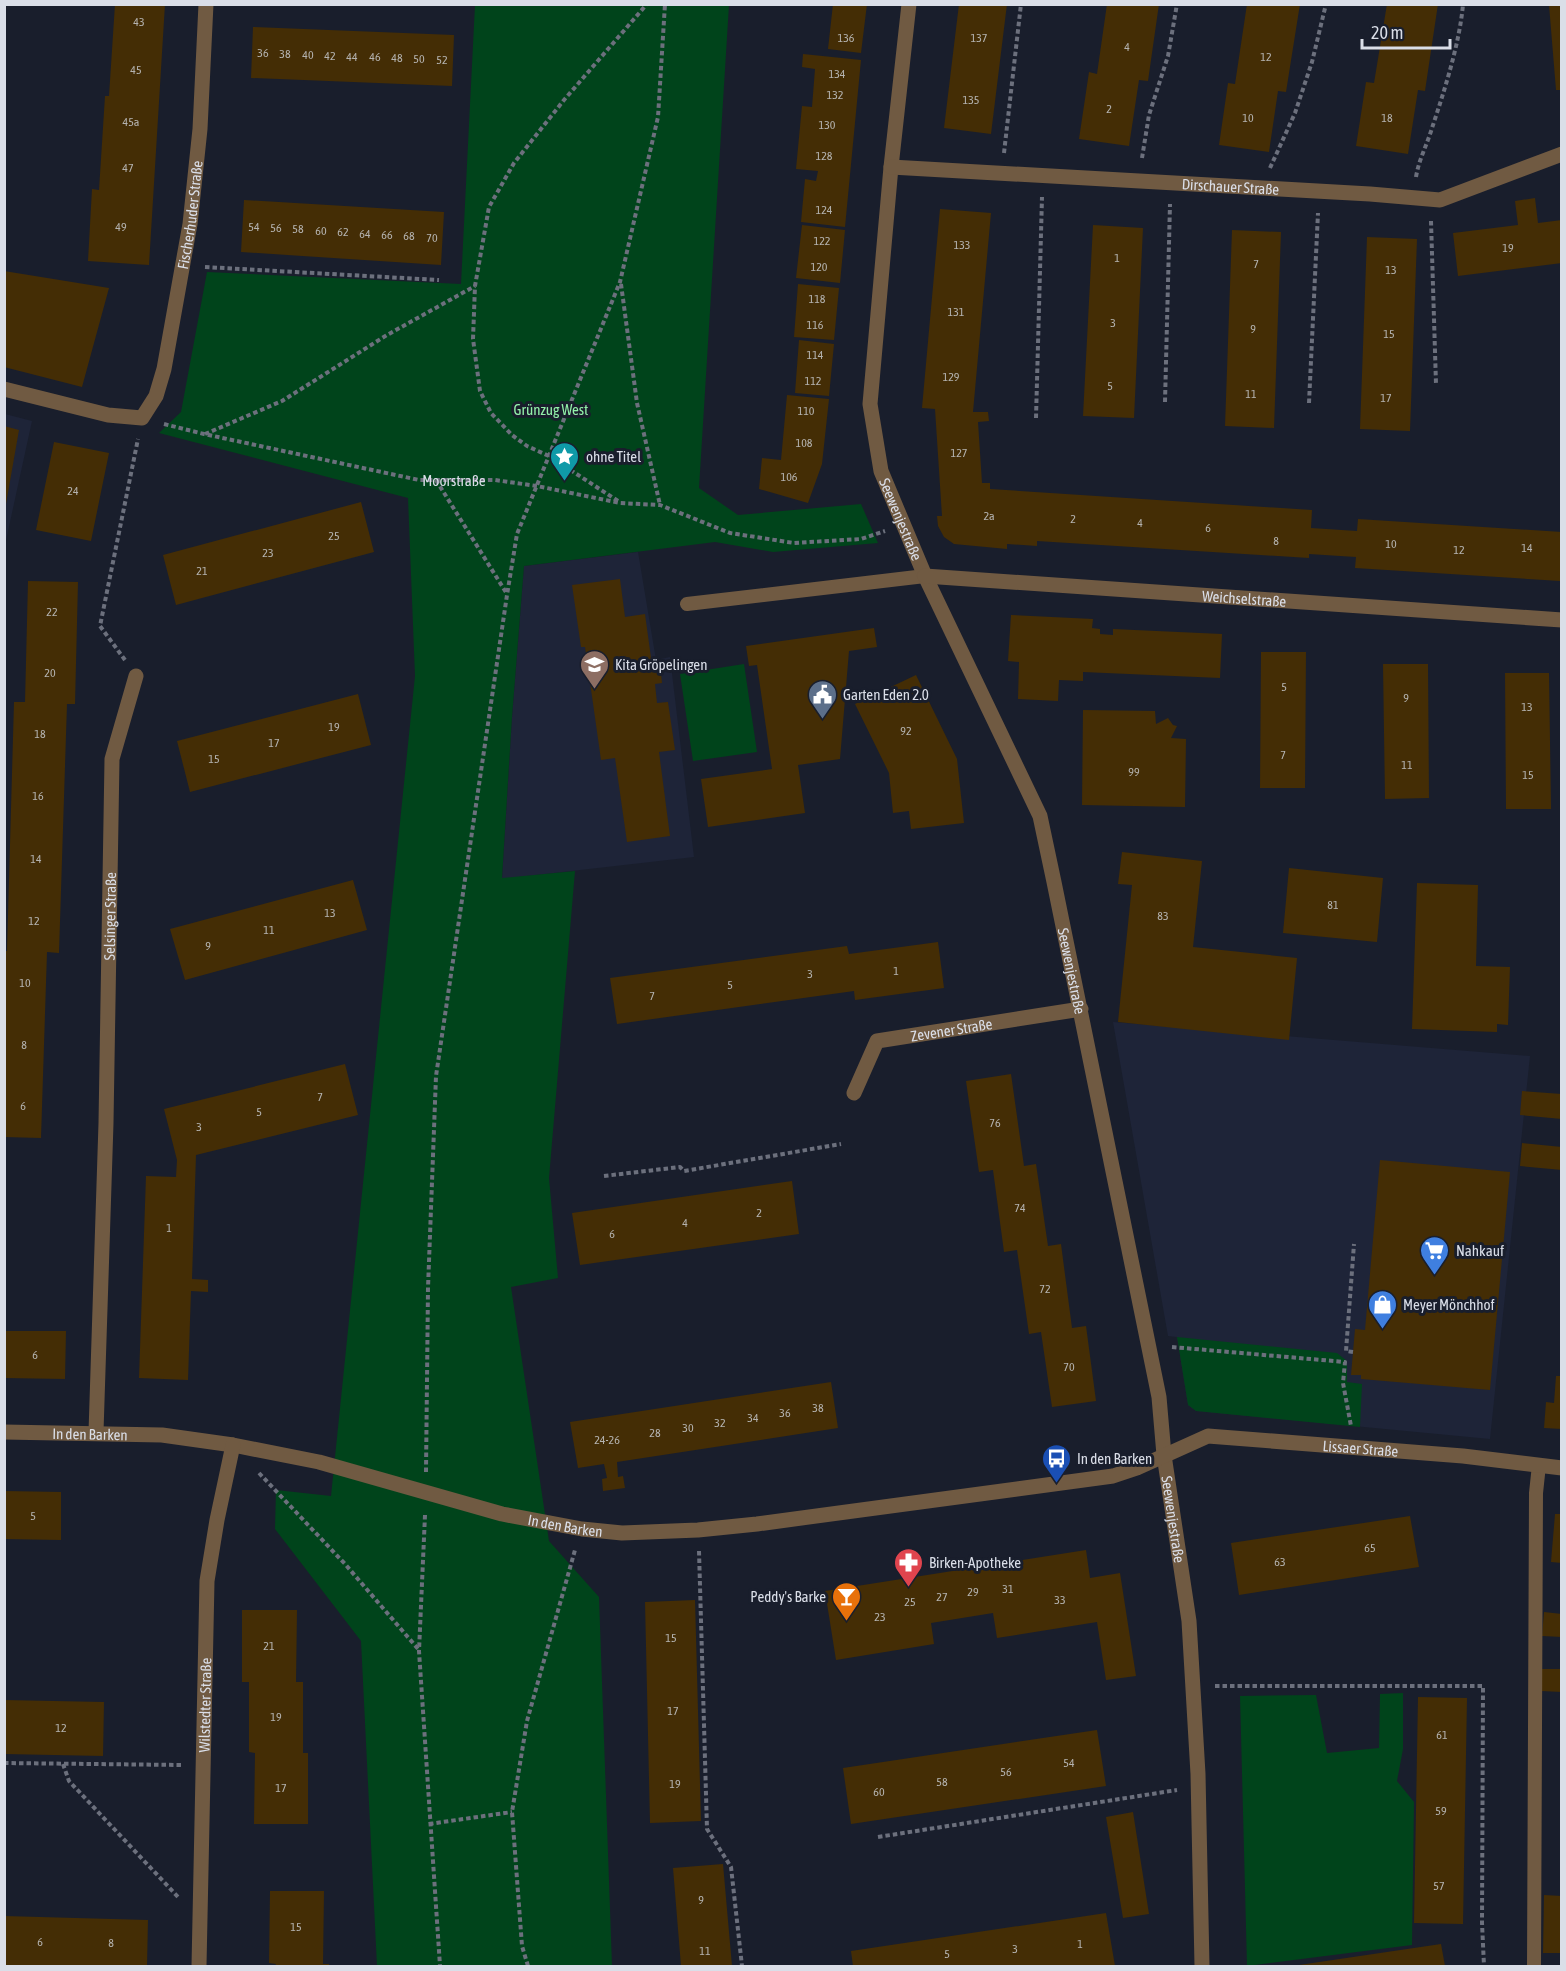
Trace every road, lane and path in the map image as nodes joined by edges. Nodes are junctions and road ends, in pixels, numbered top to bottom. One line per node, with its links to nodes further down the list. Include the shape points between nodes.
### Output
1 (206, 4): 19 (street, Fischerhuder Straße, via 196,172)
2 (647, 4): 22 (path, via 514,163 489,207)
3 (665, 4): 21 (path, via 658,117)
4 (909, 4): 10 (street, Seewenjestraße)
5 (1021, 4): 11 (path)
6 (1177, 4): 13 (path, via 1168,56 1149,115)
7 (1326, 4): 15 (path, via 1295,113)
8 (1463, 4): 17 (path, via 1448,73 1419,160)
9 (1562, 154): 18 (street, Dirschauer Straße, via 1440,200)
10 (891, 167): 11 (street, Dirschauer Straße); 35 (street, Seewenjestraße, via 870,404 880,471)
11 (1001, 173): 12 (street, Dirschauer Straße)
12 (1043, 176): 13 (street, Dirschauer Straße); 28 (path)
13 (1139, 181): 14 (street, Dirschauer Straße)
14 (1170, 183): 15 (street, Dirschauer Straße); 25 (path)
15 (1260, 188): 16 (street, Dirschauer Straße)
16 (1319, 191): 17 (street, Dirschauer Straße); 26 (path)
17 (1412, 198): 18 (street, Dirschauer Straße)
18 (1432, 199): 23 (path)
19 (183, 267): 20 (path); 27 (street, Fischerhuder Straße, via 164,369 156,396)
20 (439, 280)
21 (620, 282): 30 (path); 34 (path, via 638,403)
22 (475, 286): 29 (path, via 387,335 282,402); 30 (path, via 473,339 480,391 491,413 512,435)
23 (1436, 384)
24 (4, 389): 27 (street, via 108,416)
25 (1165, 402)
26 (1309, 404)
27 (142, 418): 29 (path, Moorstraße); 40 (path, via 100,626)
28 (1036, 418)
29 (204, 434): 31 (path, Moorstraße, via 419,480)
30 (549, 456): 32 (path); 33 (path)
31 (436, 480): 32 (path, Moorstraße, via 495,480); 37 (path)
32 (537, 486): 33 (path, Moorstraße); 37 (path, via 518,534)
33 (620, 503): 34 (path, Moorstraße)
34 (660, 505): 35 (path, Moorstraße, via 730,532 794,543 861,539)
35 (902, 526): 36 (street, Seewenjestraße)
36 (925, 576): 38 (lane); 39 (street, Weichselstraße); 41 (street, Seewenjestraße, via 1040,816)
37 (507, 595): 57 (path, via 436,1076)
38 (687, 604)
39 (1562, 620)
40 (136, 676): 51 (street, Selsinger Straße, via 112,759)
41 (1081, 1009): 42 (street, Zevener Straße, via 877,1041); 46 (street, Seewenjestraße)
42 (854, 1093)
43 (841, 1144): 44 (path, via 684,1171 680,1167)
44 (604, 1176)
45 (1354, 1244): 47 (path)
46 (1148, 1345): 49 (path); 54 (street, Seewenjestraße, via 1159,1397)
47 (1346, 1352): 48 (path); 49 (path)
48 (1353, 1352)
49 (1345, 1362): 53 (path, via 1343,1383)
50 (4, 1432): 51 (street, In den Barken)
51 (96, 1432): 52 (street, In den Barken, via 162,1435)
52 (233, 1445): 57 (street, In den Barken, via 319,1462); 60 (path); 64 (street, Wilstedter Straße, via 207,1581)
53 (1354, 1448): 54 (street, Lissaer Straße, via 1208,1436); 55 (street, Lissaer Straße)
54 (1164, 1455): 59 (street, In den Barken, via 1113,1476); 61 (street, Seewenjestraße, via 1189,1621)
55 (1539, 1465): 56 (street, Lissaer Straße); 76 (lane)
56 (1562, 1468)
57 (426, 1493): 58 (street, In den Barken, via 502,1514); 60 (path)
58 (582, 1529): 59 (street, In den Barken, via 622,1533); 66 (path, via 526,1721)
59 (698, 1530): 73 (path, via 707,1828 731,1867)
60 (420, 1651): 67 (path)
61 (1193, 1686): 65 (street, Seewenjestraße); 75 (path, via 1483,1686)
62 (4, 1763): 63 (path)
63 (63, 1764): 64 (path); 69 (path, via 69,1781 178,1898)
64 (204, 1765): 69 (street, Wilstedter Straße)
65 (1198, 1786): 68 (path); 74 (street, Seewenjestraße)
66 (512, 1812): 67 (path); 72 (path, via 522,1946)
67 (429, 1824): 71 (path)
68 (878, 1837)
69 (201, 1911): 70 (street, Wilstedter Straße)
70 (200, 1966)
71 (440, 1966)
72 (528, 1966)
73 (742, 1966)
74 (1202, 1966)
75 (1484, 1966)
76 (1534, 1966)

